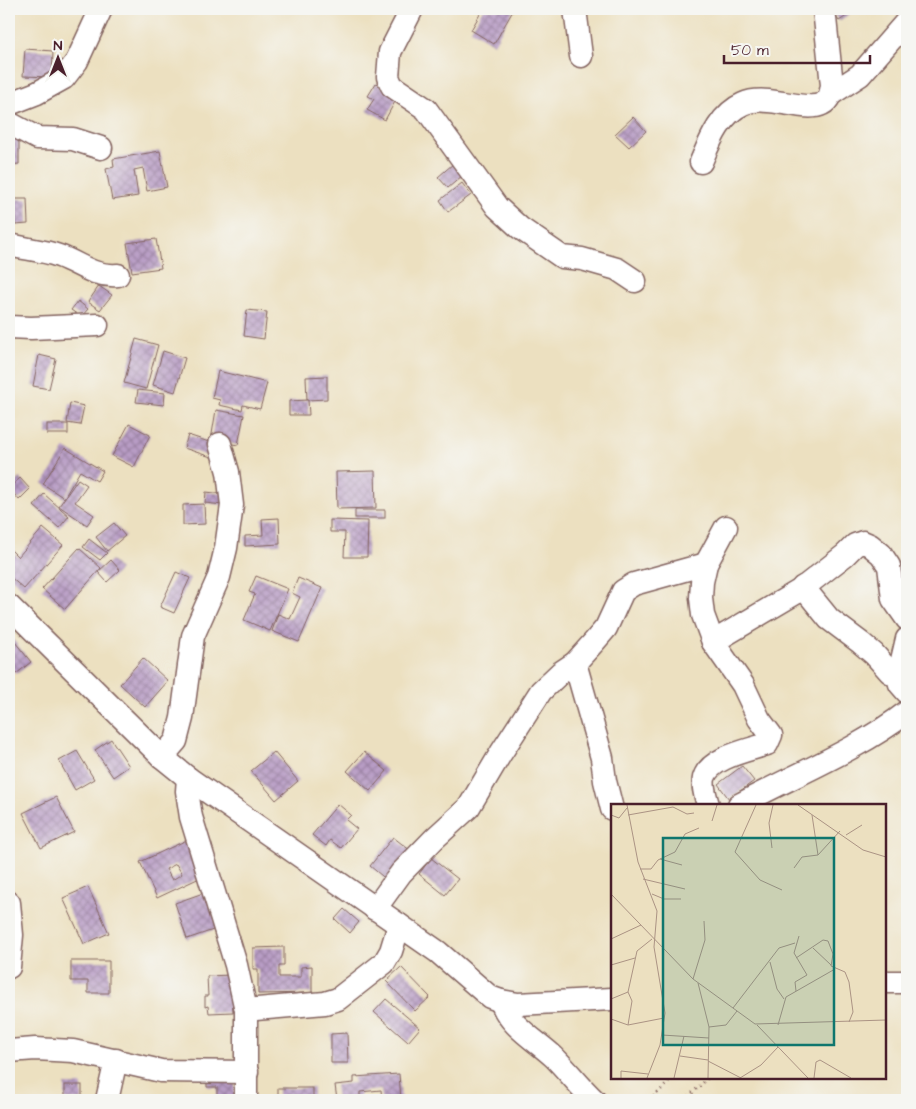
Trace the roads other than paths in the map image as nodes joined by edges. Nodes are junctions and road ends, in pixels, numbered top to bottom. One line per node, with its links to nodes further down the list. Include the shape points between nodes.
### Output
1 (101, 9): 8 (street, via 76,61 64,78)
2 (412, 9): 14 (street, via 390,52 388,77 392,86 426,108 497,207 520,228 562,257 617,269)
3 (575, 9): 6 (street)
4 (824, 9): 7 (street)
5 (907, 22): 7 (street, via 860,75)
6 (581, 56)
7 (831, 94): 11 (street, via 822,104 814,106 767,100 742,104 721,122)
8 (9, 104)
9 (9, 123): 10 (street, via 37,138 73,139)
10 (101, 148)
11 (700, 162)
12 (9, 245): 13 (street, via 59,256 93,272)
13 (118, 275)
14 (635, 281)
15 (97, 325): 16 (street)
16 (9, 326)
17 (220, 444): 28 (street, via 232,505 226,548 219,577 193,636 176,741)
18 (726, 527): 19 (street)
19 (706, 564): 24 (street, via 700,598); 25 (street, via 628,586 622,591 606,628)
20 (803, 588): 22 (street, via 863,542 880,554 889,566 893,600); 24 (street); 26 (street, via 829,619 862,643)
21 (9, 606): 28 (street)
22 (907, 619)
23 (907, 639): 26 (street)
24 (713, 642): 30 (street, via 743,685 770,736 767,744 746,749 707,772 704,786)
25 (575, 663): 32 (street, via 602,758); 34 (street, via 541,691 469,807 401,874)
26 (903, 685)
27 (907, 712): 31 (street, via 864,740)
28 (162, 757): 29 (street)
29 (188, 778): 34 (street); 42 (street, via 191,817 236,965)
30 (708, 804)
31 (741, 804)
32 (611, 805)
33 (9, 902): 36 (street, via 12,935)
34 (376, 908): 35 (street)
35 (399, 925): 41 (street, via 438,952 490,996); 42 (street, via 384,963 338,999)
36 (9, 961): 37 (street)
37 (9, 967)
38 (886, 982): 39 (street)
39 (907, 982)
40 (611, 999): 41 (street, via 527,1004)
41 (501, 1001): 48 (street, via 513,1021)
42 (246, 1010): 45 (street)
43 (9, 1051): 44 (street, via 73,1051)
44 (116, 1060): 45 (street, via 161,1070); 46 (street)
45 (247, 1072): 47 (street)
46 (107, 1100)
47 (246, 1100)
48 (594, 1100)

